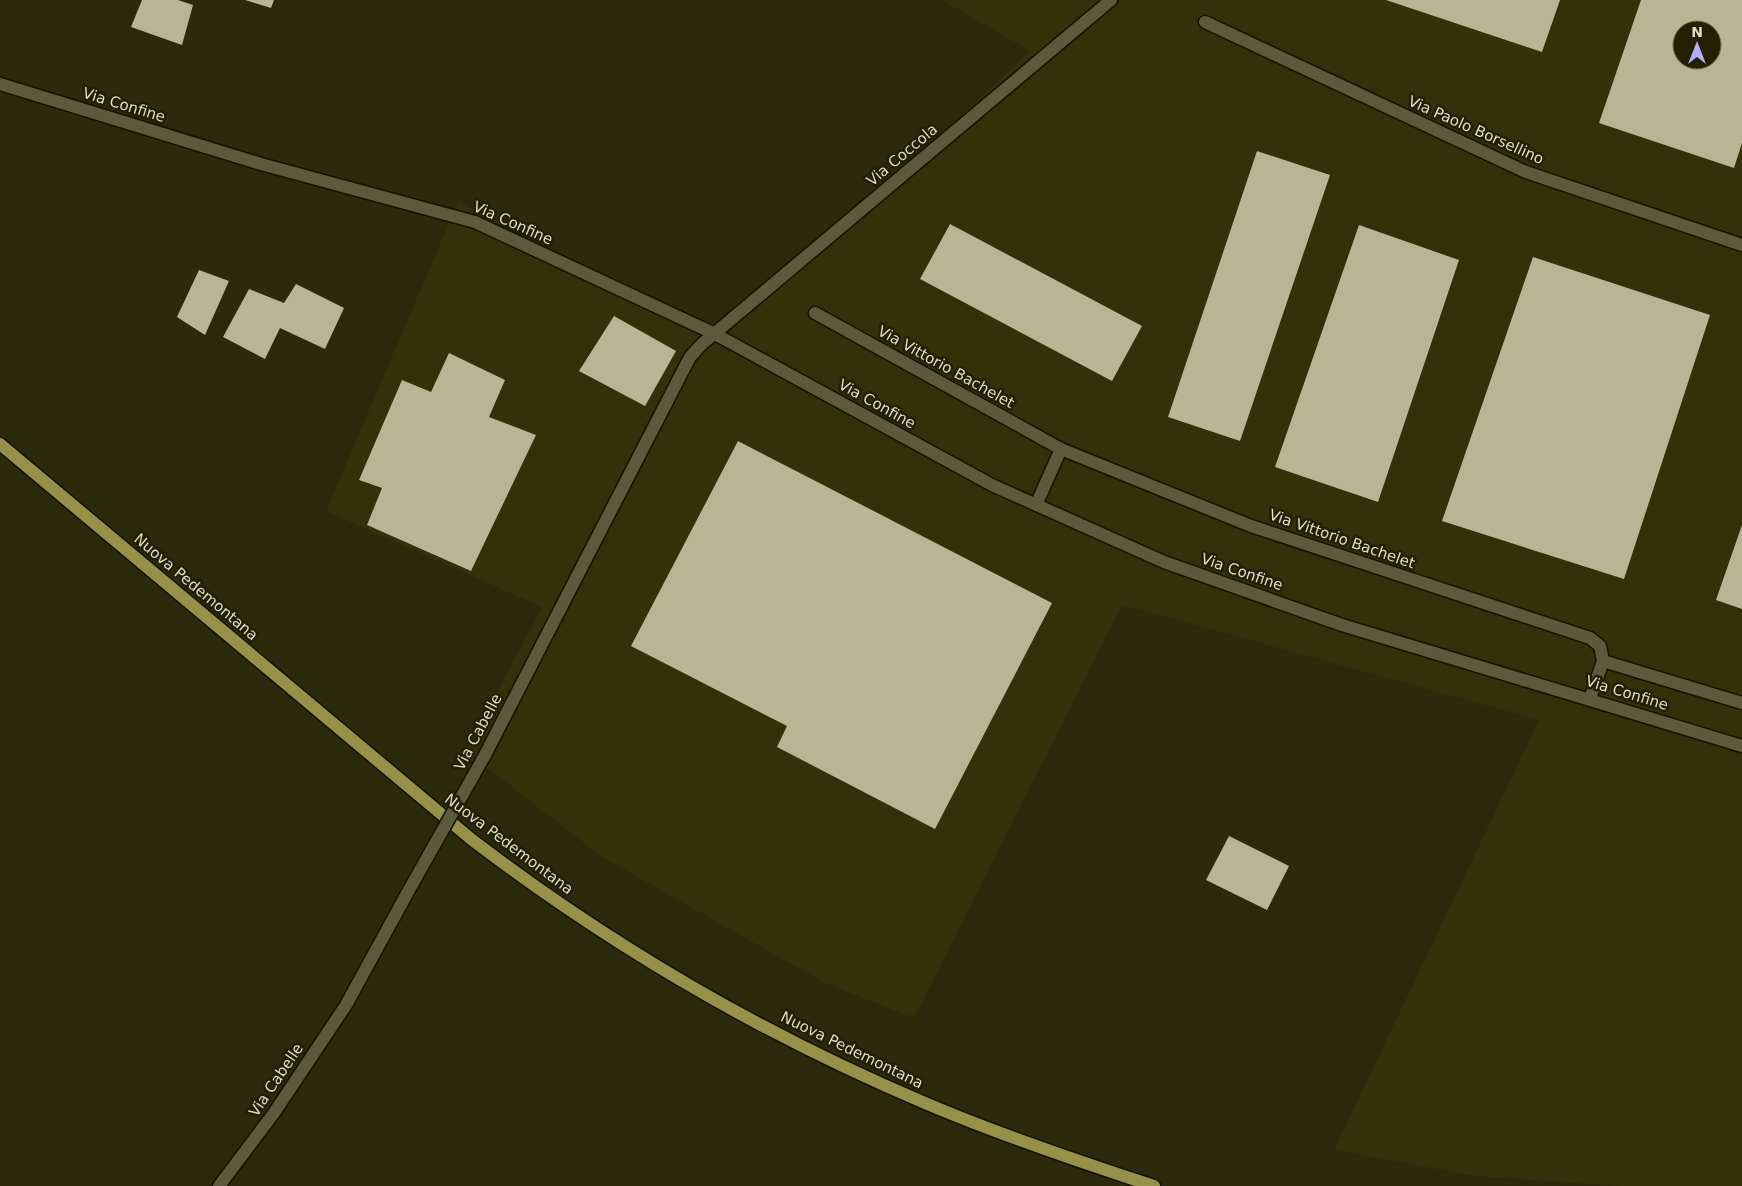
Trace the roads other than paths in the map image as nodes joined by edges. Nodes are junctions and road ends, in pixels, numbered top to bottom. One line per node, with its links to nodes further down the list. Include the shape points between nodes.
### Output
1 (1111, 0): 6 (street, Via Coccola)
2 (1206, 22): 4 (street, Via Paolo Borsellino, via 1526,172)
3 (0, 84): 6 (street, Via Confine, via 261,164 475,222)
4 (1742, 245)
5 (815, 313): 8 (street, Via Vittorio Bachelet)
6 (715, 334): 9 (street, Via Confine, via 992,485); 14 (street, Via Cabelle, bridge, via 696,351 682,371 630,478 485,755 346,1005 274,1113)
7 (0, 444): 15 (main road, Nuova Pedemontana, via 471,839 538,890 709,996 804,1046 988,1129)
8 (1061, 449): 9 (street); 10 (street, Via Vittorio Bachelet, via 1251,526 1590,638 1600,646)
9 (1036, 505): 11 (street, Via Confine, via 1164,562 1332,621)
10 (1603, 661): 11 (street); 12 (street)
11 (1590, 699): 13 (street, Via Confine)
12 (1742, 703)
13 (1742, 746)
14 (219, 1186)
15 (1154, 1186)

